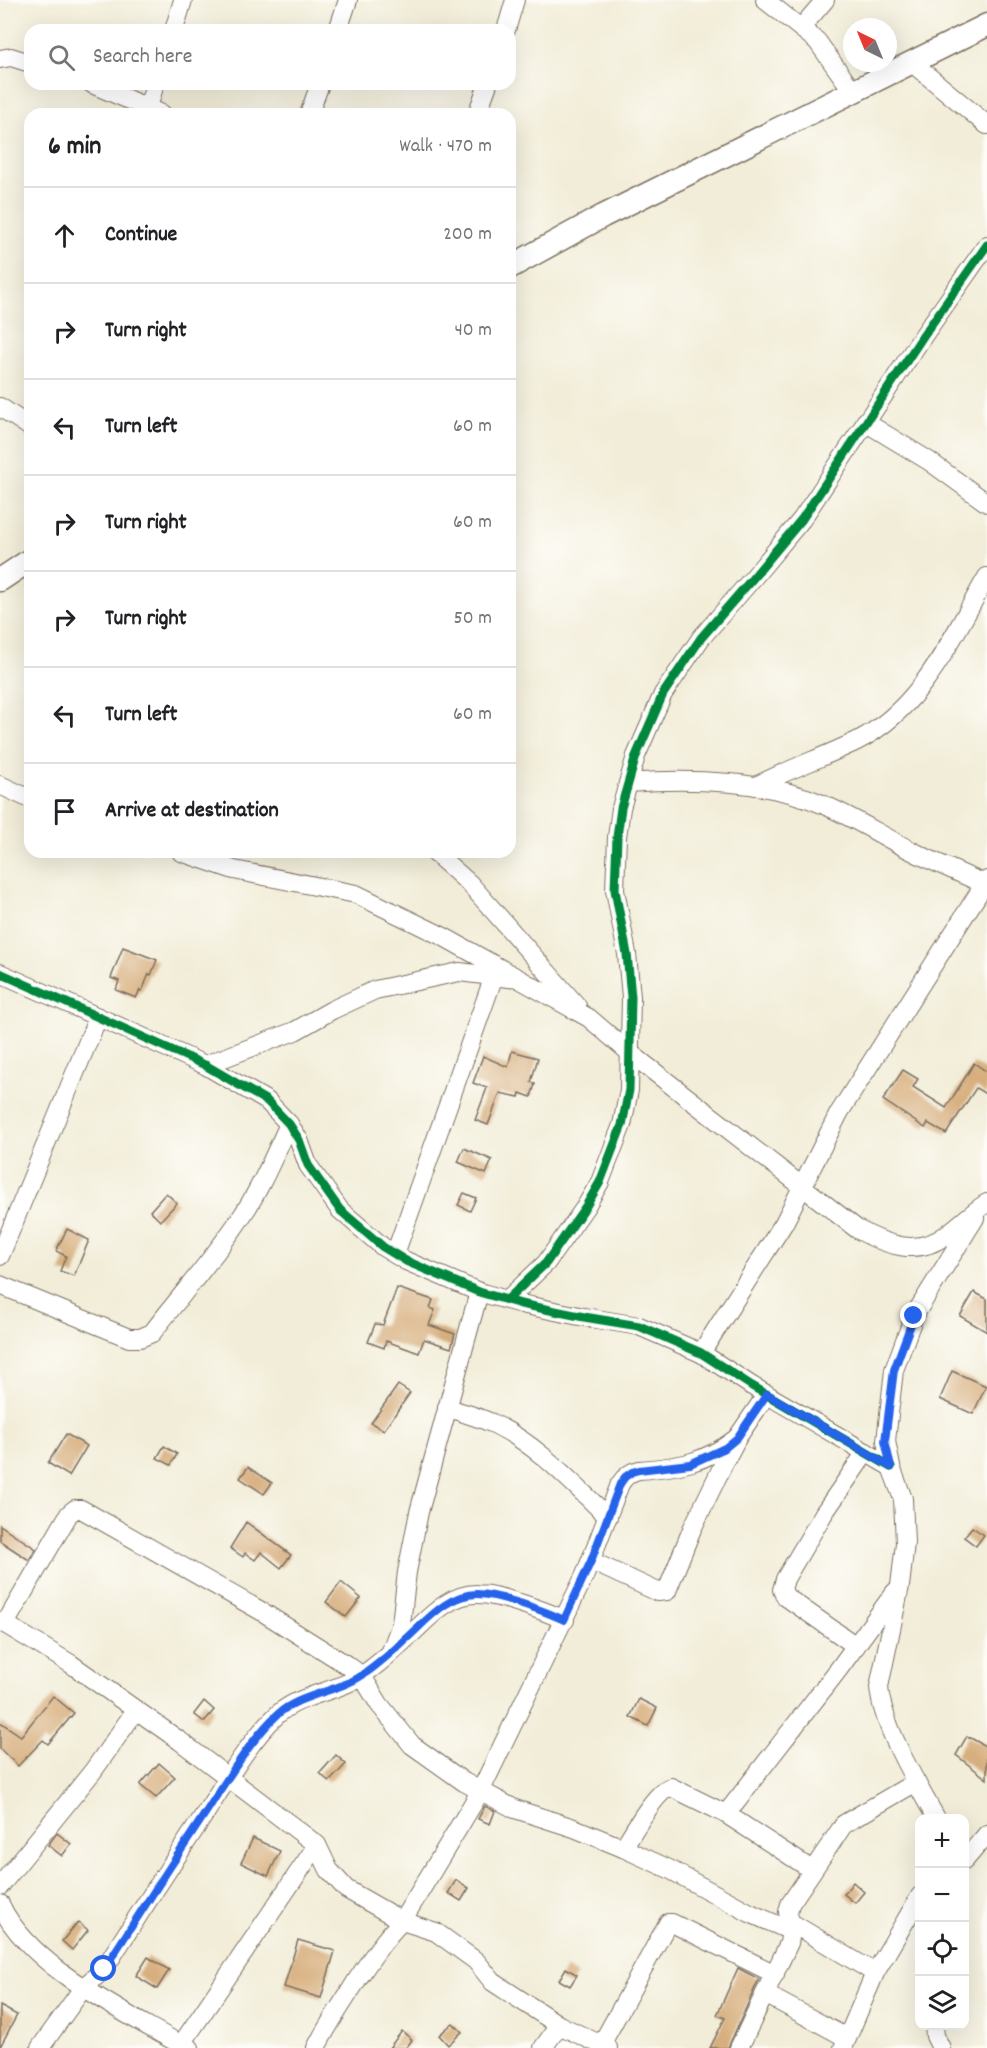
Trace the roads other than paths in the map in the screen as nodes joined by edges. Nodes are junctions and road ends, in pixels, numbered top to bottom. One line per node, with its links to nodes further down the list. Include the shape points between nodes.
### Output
1 (183, 0): 6 (street)
2 (348, 0): 7 (street)
3 (515, 0): 8 (street)
4 (765, 0): 10 (street)
5 (825, 0): 10 (street)
6 (176, 24)
7 (340, 24)
8 (508, 24)
9 (987, 25): 13 (street)
10 (801, 28): 18 (street, via 817,41)
11 (0, 59): 12 (street)
12 (24, 61)
13 (911, 62): 18 (street); 23 (street)
14 (105, 90): 19 (street)
15 (154, 90): 20 (street)
16 (318, 90): 21 (street)
17 (486, 90): 22 (street)
18 (852, 90): 25 (street)
19 (143, 108)
20 (152, 108)
21 (311, 108)
22 (479, 108)
23 (987, 125)
24 (987, 245): 27 (street)
25 (516, 264)
26 (0, 407): 28 (street)
27 (865, 422): 29 (street); 33 (street, via 802,519 701,638 663,694)
28 (24, 424)
29 (987, 502)
30 (24, 564): 32 (street)
31 (987, 577): 35 (street, via 929,674 902,709 858,740)
32 (0, 580)
33 (628, 783): 35 (street); 45 (street, via 617,837 615,890 632,997)
34 (0, 785): 36 (street)
35 (756, 786): 39 (street, via 822,804 912,851)
36 (24, 796)
37 (199, 858): 42 (street, via 234,870 356,894)
38 (441, 858): 44 (street, via 470,884)
39 (986, 883): 48 (street, via 839,1113)
40 (0, 973): 43 (street)
41 (494, 976): 42 (street); 46 (street, via 459,972 375,990 295,1031); 50 (street)
42 (517, 978): 44 (street)
43 (98, 1017): 46 (street); 51 (street)
44 (588, 1018): 45 (street)
45 (630, 1053): 48 (street); 54 (street, via 629,1090 622,1125 600,1182 546,1263)
46 (205, 1065): 47 (street, via 267,1101)
47 (290, 1124): 50 (street, via 308,1165 334,1203); 52 (street, via 241,1218 152,1333 129,1338)
48 (803, 1186): 49 (street, via 857,1229 903,1248 929,1246); 55 (street, via 784,1224)
49 (986, 1202): 60 (street, via 914,1316 894,1370 885,1441)
50 (395, 1254): 53 (street)
51 (0, 1256)
52 (0, 1285)
53 (479, 1292): 54 (street); 57 (street)
54 (507, 1300): 55 (street, via 639,1326)
55 (701, 1353): 56 (street)
56 (767, 1394): 58 (street); 59 (street)
57 (447, 1407): 61 (street, via 511,1434 566,1477); 67 (street, via 419,1512 401,1624)
58 (737, 1438): 61 (street, via 690,1464 632,1472 620,1484); 62 (street, via 667,1591 658,1592)
59 (866, 1452): 60 (street); 66 (street, via 825,1513 782,1590 786,1597)
60 (891, 1467): 63 (street, via 903,1499 905,1543)
61 (608, 1517): 62 (street)
62 (591, 1561): 64 (street)
63 (900, 1586): 66 (street); 71 (street, via 879,1687 880,1703)
64 (564, 1620): 67 (street, via 493,1596 467,1595 433,1614); 72 (street)
65 (3, 1623): 68 (street, via 69,1514 78,1508 261,1611); 69 (street)
66 (856, 1646): 73 (street)
67 (390, 1653): 68 (street)
68 (362, 1676): 70 (street, via 287,1707 265,1728); 72 (street, via 412,1744)
69 (136, 1710): 70 (street); 80 (street, via 93,1771)
70 (228, 1777): 76 (street); 87 (street, via 104,1969)
71 (916, 1782): 74 (street); 79 (street, via 848,1821)
72 (480, 1792): 77 (street, via 515,1809); 83 (street)
73 (726, 1814): 77 (street, via 666,1788); 79 (street)
74 (934, 1814)
75 (987, 1834): 78 (street)
76 (317, 1845): 83 (street, via 329,1870 346,1889); 93 (street)
77 (623, 1848): 84 (street, via 750,1913)
78 (969, 1855)
79 (812, 1870): 84 (street, via 790,1904)
80 (0, 1886)
81 (0, 1904): 87 (street, via 18,1935)
82 (915, 1905): 85 (street)
83 (402, 1921): 89 (street, via 436,1932 476,1961 493,1982); 95 (street, via 381,1945)
84 (791, 1927): 85 (street); 86 (street, via 789,1943)
85 (875, 1973): 91 (street)
86 (775, 1974): 88 (street); 92 (street, via 668,1923)
87 (83, 1988): 93 (street); 94 (street)
88 (765, 1994): 91 (street); 97 (street)
89 (559, 2025): 92 (street); 96 (street)
90 (934, 2030): 98 (street)
91 (845, 2043)
92 (604, 2046)
93 (183, 2047)
94 (40, 2048)
95 (316, 2048)
96 (543, 2048)
97 (739, 2048)
98 (941, 2048)

